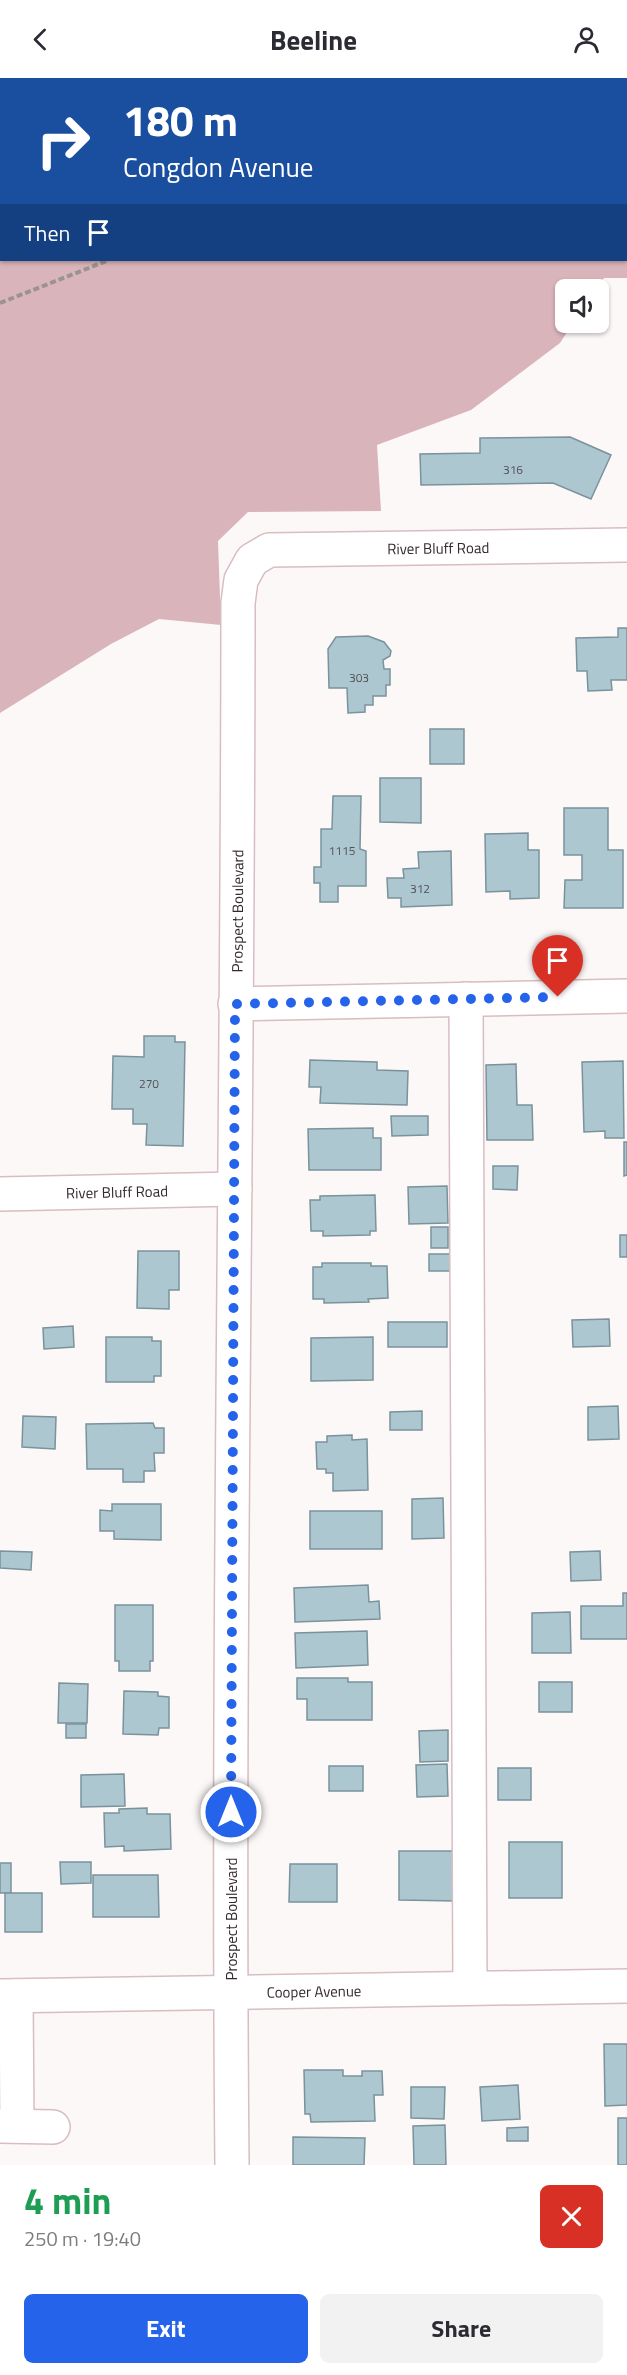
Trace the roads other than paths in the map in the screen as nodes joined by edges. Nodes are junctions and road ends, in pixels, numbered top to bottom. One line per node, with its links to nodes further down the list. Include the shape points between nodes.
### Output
1 (627, 544): 2 (street, River Bluff Road, via 269,550)
2 (252, 560): 5 (street, Prospect Boulevard, via 241,580 238,603)
3 (627, 996): 4 (street)
4 (466, 999): 5 (street); 9 (street)
5 (235, 1004): 6 (street, Prospect Boulevard)
6 (235, 1189): 7 (street, River Bluff Road); 10 (street, Prospect Boulevard)
7 (0, 1194)
8 (627, 1986): 9 (street, Cooper Avenue)
9 (470, 1988): 10 (street, Cooper Avenue)
10 (231, 1992): 11 (street, Cooper Avenue); 14 (street, Prospect Boulevard)
11 (8, 1996): 12 (street)
12 (8, 2126): 13 (street)
13 (53, 2127)
14 (232, 2165)

